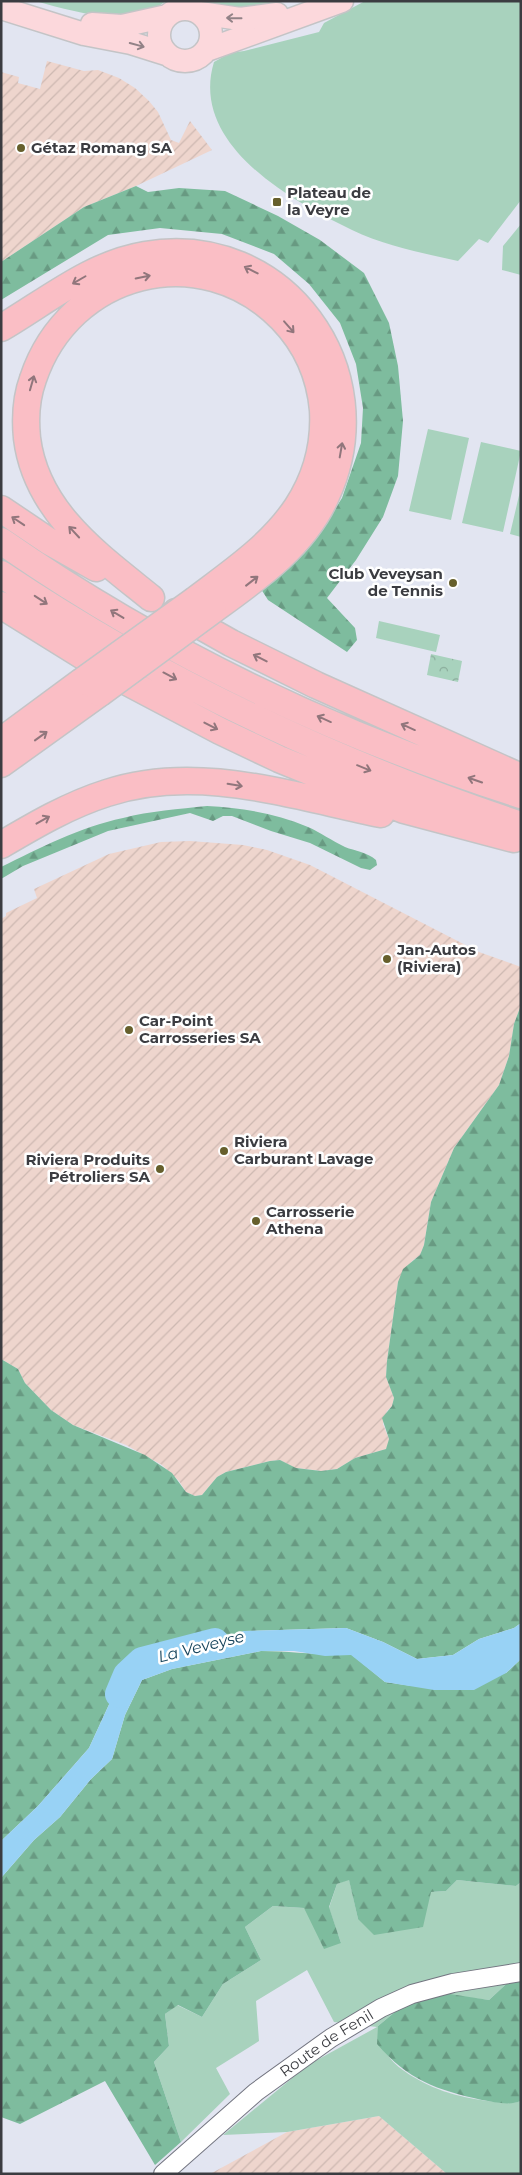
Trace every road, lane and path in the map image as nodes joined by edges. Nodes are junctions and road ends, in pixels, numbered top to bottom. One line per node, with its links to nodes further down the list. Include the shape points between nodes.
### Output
1 (316, 1): 4 (main road, one-way to 4, via 260,17 226,18)
2 (342, 1): 6 (main road)
3 (12, 12): 5 (main road, via 74,23 122,26); 7 (main road, one-way to 7)
4 (200, 13): 5 (main road, via 186,9); 6 (main road, via 211,30)
5 (167, 16): 7 (main road, via 159,33 160,44)
6 (207, 50): 7 (main road, via 200,58 188,62 175,60)
7 (166, 54)
8 (1, 328): 14 (highway, one-way to 8, via 261,574 299,537 326,498 337,469 343,436 341,391 329,353 308,317 288,295 253,271 206,255 175,252 146,254 105,267)
9 (1, 509): 12 (highway, one-way to 9, via 50,542)
10 (1, 541): 19 (highway, one-way to 10, via 363,736 211,666 144,631)
11 (1, 574): 20 (highway, one-way to 20, via 147,663 254,718 350,762)
12 (151, 598): 14 (highway, one-way to 14, via 78,537 51,503 38,480 30,455 27,406 41,358 60,327 78,309 98,294 131,279 154,274 198,275 227,282 257,298 292,331 310,361 321,394 323,417 316,469 294,511); 18 (highway, one-way to 12, via 273,664)
13 (1, 605): 21 (highway, one-way to 21, via 112,674 279,759 404,810)
14 (204, 605): 15 (highway, bridge)
15 (91, 688): 16 (highway); 17 (highway, one-way to 15)
16 (1, 741)
17 (1, 764)
18 (521, 776)
19 (521, 795)
20 (521, 825)
21 (521, 842): 22 (highway, one-way to 21, via 96,796 140,785 186,780 265,790)
22 (1, 845)
23 (521, 1972): 24 (street, Route de Fenil, via 445,1985 412,1994 381,2008 331,2038 256,2092)
24 (163, 2174)

